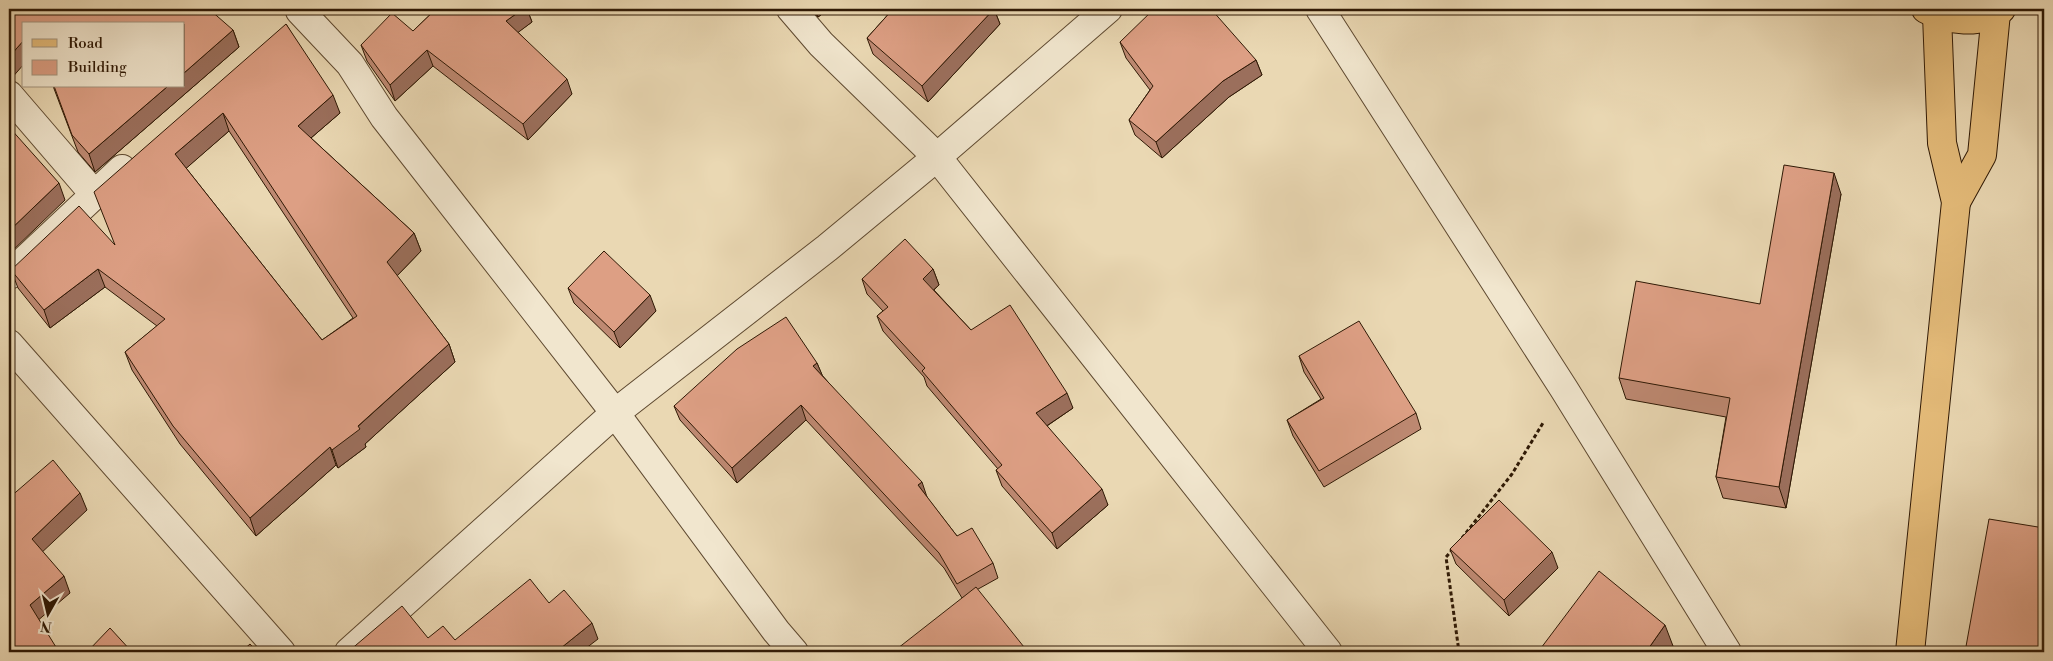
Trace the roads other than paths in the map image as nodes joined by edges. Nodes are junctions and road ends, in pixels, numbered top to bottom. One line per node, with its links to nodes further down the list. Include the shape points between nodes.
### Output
1 (791, 9): 9 (street, via 821,44)
2 (1108, 9): 9 (street)
3 (1320, 9): 19 (street, via 1564,389)
4 (1999, 11): 5 (main road, via 1967,21); 11 (main road, via 1982,154)
5 (1932, 12): 11 (main road, via 1942,143)
6 (295, 16): 14 (street, via 350,64 384,117)
7 (9, 95): 10 (street)
8 (142, 152): 10 (street)
9 (937, 157): 14 (street, via 827,248); 18 (street)
10 (95, 195): 12 (street)
11 (1956, 202): 20 (main road)
12 (9, 275)
13 (9, 344): 15 (street)
14 (615, 413): 16 (street); 17 (street)
15 (281, 652)
16 (349, 652)
17 (794, 652)
18 (1328, 652)
19 (1727, 652)
20 (1910, 652)

